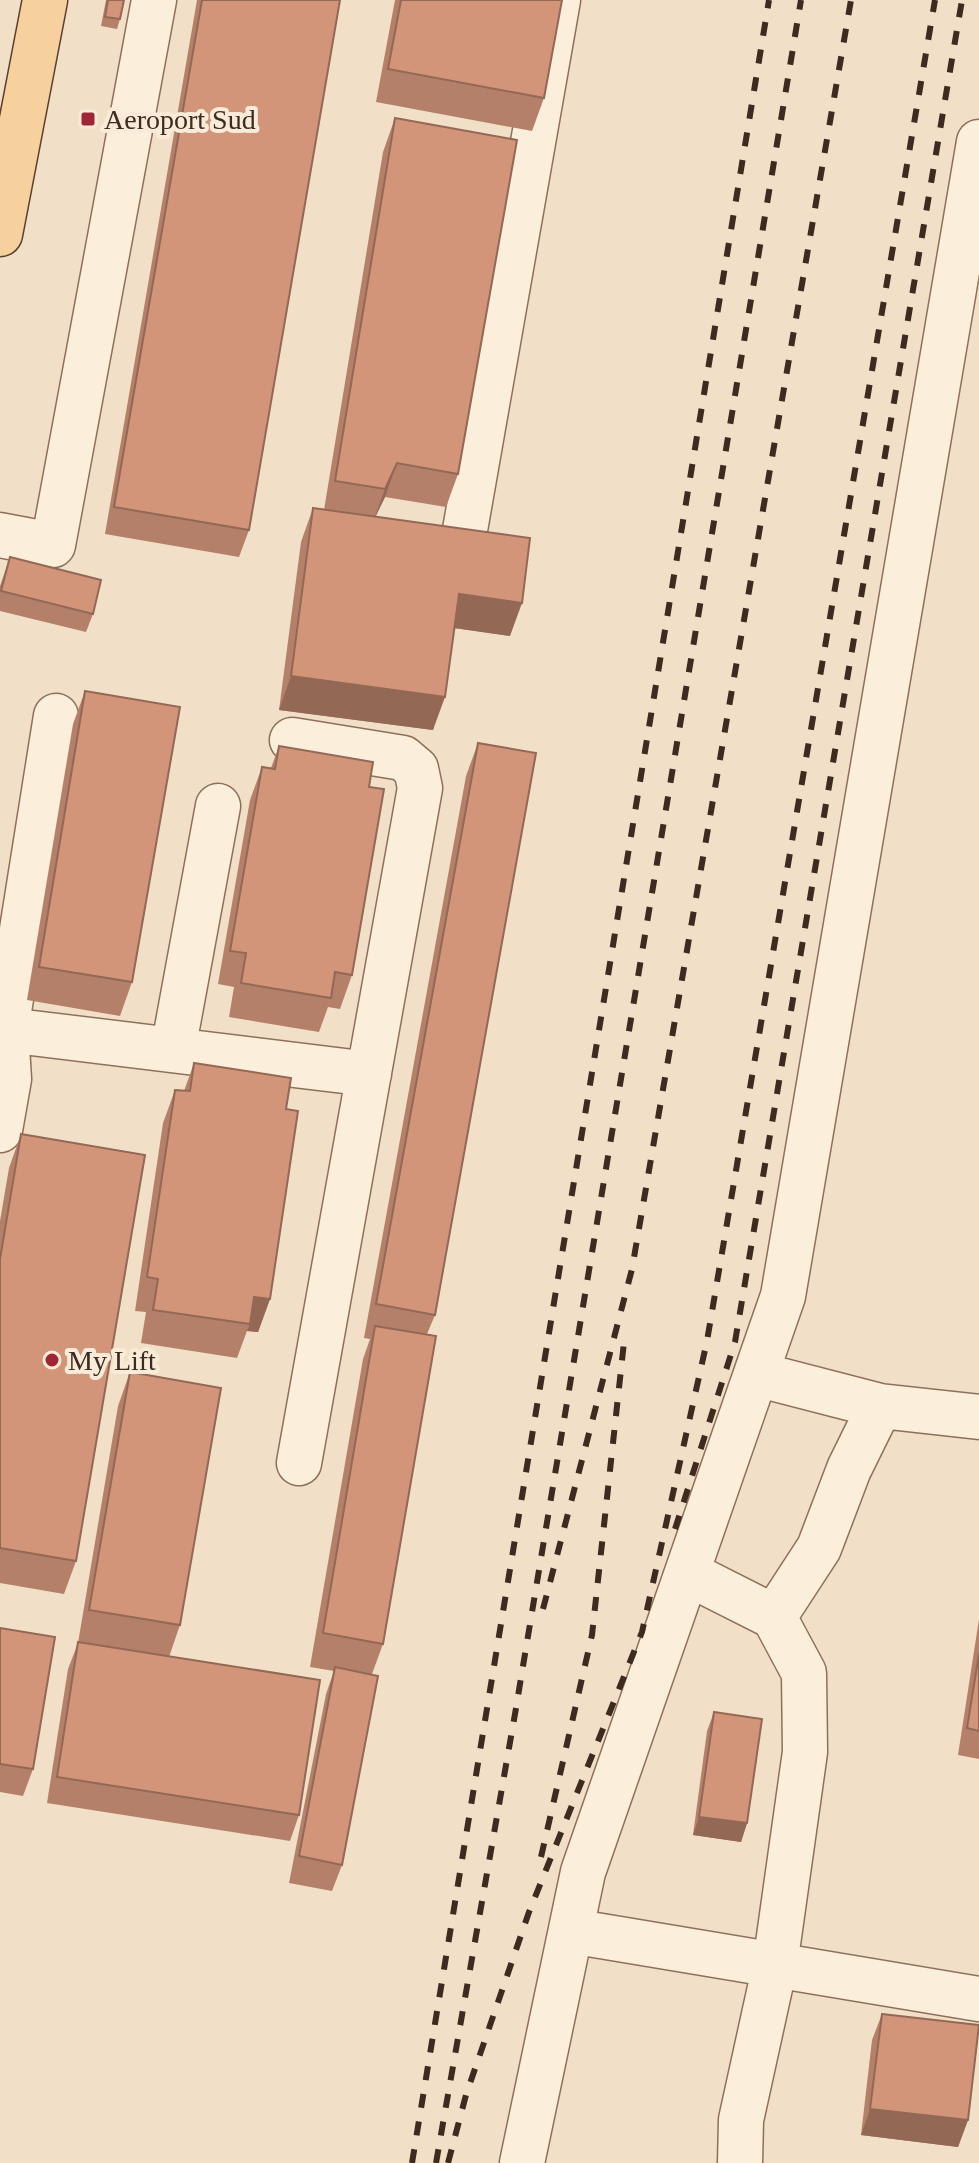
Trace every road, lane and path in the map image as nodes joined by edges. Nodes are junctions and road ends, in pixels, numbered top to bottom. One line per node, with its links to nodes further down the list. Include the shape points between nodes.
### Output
1 (45, 0): 5 (main road)
2 (154, 0): 6 (lane, via 53,545)
3 (558, 0): 7 (lane)
4 (979, 142): 15 (lane, via 783,1296)
5 (0, 234)
6 (0, 535)
7 (462, 547)
8 (56, 716): 11 (lane)
9 (292, 740): 13 (lane, via 403,758 416,769 420,788)
10 (218, 806): 12 (lane)
11 (3, 1029): 12 (lane); 14 (lane, via 9,1079)
12 (173, 1050): 13 (lane)
13 (369, 1074): 18 (lane)
14 (0, 1130)
15 (756, 1374): 16 (lane); 19 (lane)
16 (880, 1406): 17 (lane); 20 (lane, via 819,1548)
17 (979, 1417)
18 (299, 1463)
19 (687, 1573): 20 (lane); 21 (lane, via 583,1872)
20 (774, 1617): 22 (lane, via 804,1673 805,1752)
21 (571, 1931): 22 (lane); 24 (lane)
22 (775, 1965): 23 (lane); 25 (lane, via 741,2120)
23 (979, 1999)
24 (522, 2163)
25 (740, 2163)

